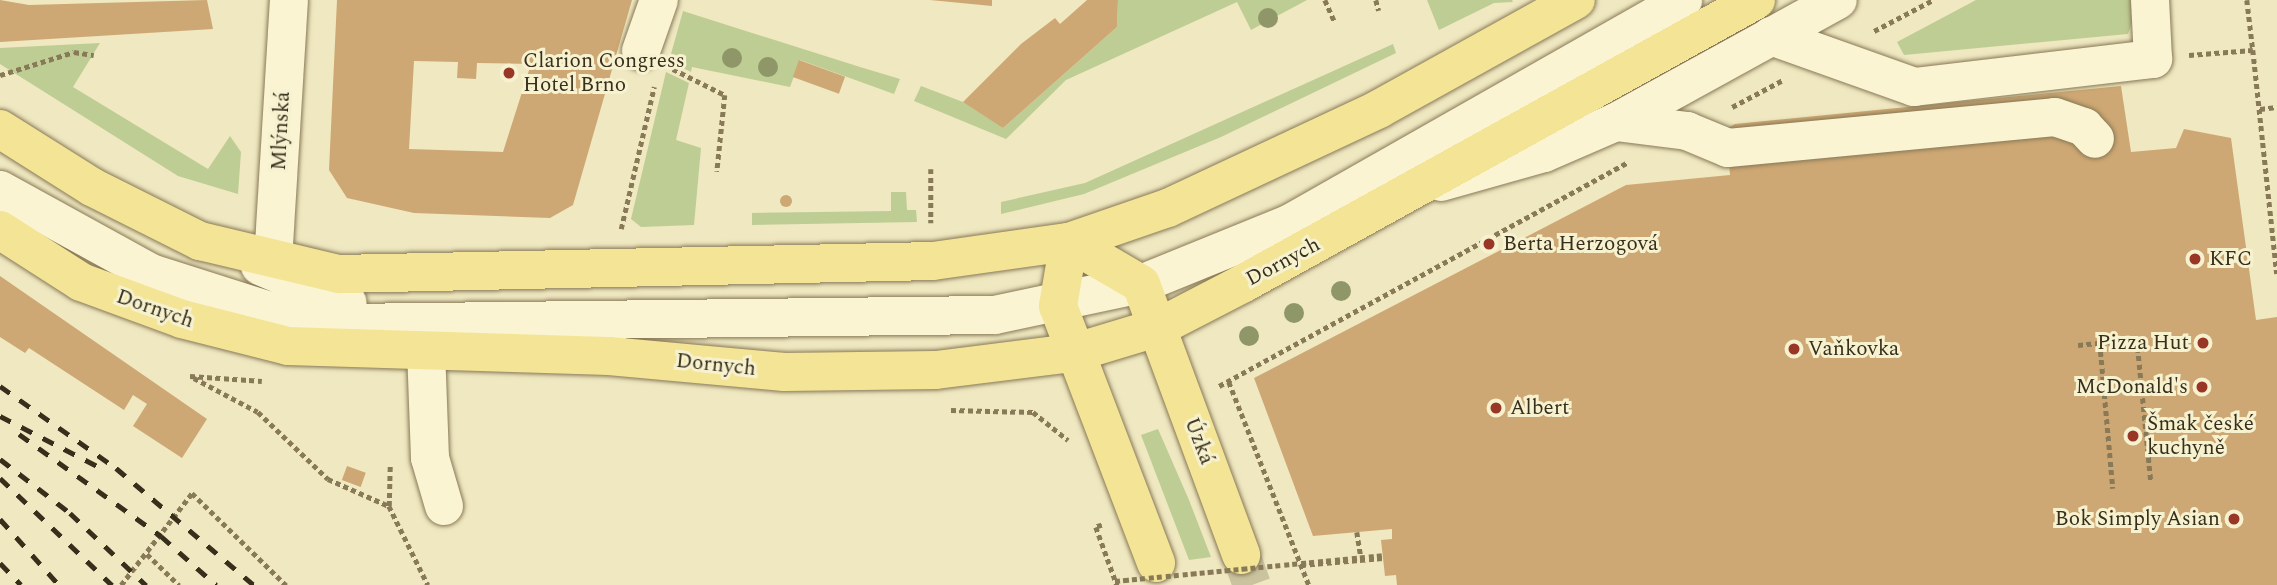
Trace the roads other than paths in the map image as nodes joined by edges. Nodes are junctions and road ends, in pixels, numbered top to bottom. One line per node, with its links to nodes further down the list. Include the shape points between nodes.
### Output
1 (659, 0): 10 (street)
2 (1576, 0): 21 (main road, via 1379,109 1168,208)
3 (1644, 0): 23 (street, via 1280,206)
4 (1683, 0): 23 (street, via 1291,223)
5 (1756, 0): 17 (main road, Dornych)
6 (1839, 0): 9 (street, Dornych)
7 (2150, 0): 9 (street, via 2153,59 1914,87)
8 (288, 13): 22 (street, Mlýnská)
9 (1771, 36): 11 (street, Dornych)
10 (651, 57)
11 (1701, 75): 12 (street, Dornych); 14 (street, via 1690,95)
12 (1616, 122): 14 (street); 17 (street, Dornych, via 1544,153)
13 (0, 129): 20 (main road, via 92,187)
14 (1687, 131): 15 (street, via 1728,148 2055,117 2084,127)
15 (2095, 139)
16 (0, 172): 25 (street, via 160,261 268,291)
17 (1419, 188): 26 (main road, Dornych)
18 (0, 190): 24 (street, via 151,273 267,310 345,323 923,320)
19 (0, 230): 27 (main road, Dornych, via 81,282 248,339)
20 (200, 241): 22 (main road); 25 (street)
21 (1069, 242): 22 (main road, via 933,261 423,276 339,274); 23 (main road); 24 (main road)
22 (273, 261)
23 (1132, 276): 24 (street); 26 (main road, Úzká)
24 (1058, 297): 25 (street); 28 (main road)
25 (348, 303)
26 (1158, 327): 28 (main road, Dornych); 30 (main road, Úzká)
27 (425, 349): 28 (main road, Dornych, via 610,356 784,372 936,370); 29 (street, via 430,458)
28 (1073, 353): 31 (main road)
29 (444, 506)
30 (1241, 555)
31 (1156, 563)

